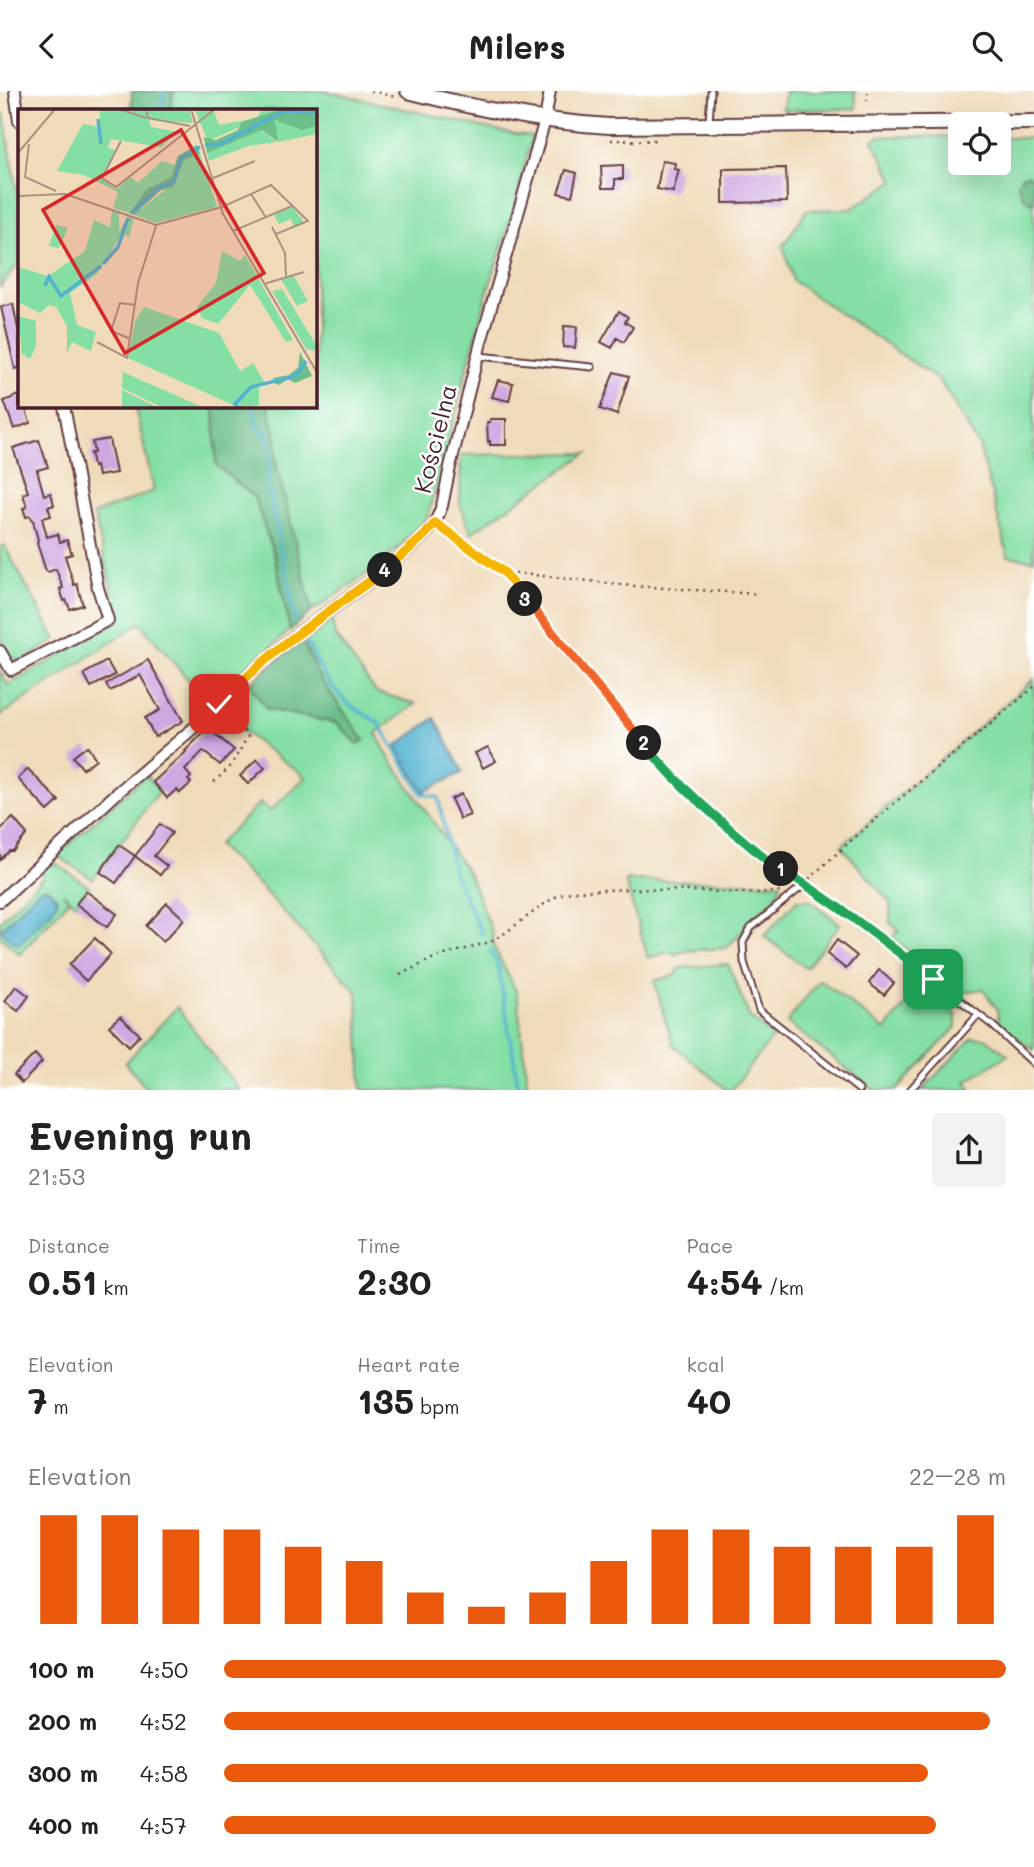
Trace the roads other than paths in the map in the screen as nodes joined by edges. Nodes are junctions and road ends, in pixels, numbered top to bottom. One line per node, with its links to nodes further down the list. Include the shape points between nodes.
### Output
1 (15, 91): 5 (street)
2 (408, 91): 6 (street)
3 (550, 91): 6 (street, Kościelna)
4 (710, 91): 8 (lane)
5 (18, 114)
6 (545, 120): 8 (street, via 626,127); 9 (street, Kościelna)
7 (1034, 122): 8 (street)
8 (708, 126)
9 (478, 356): 10 (lane); 12 (street, Kościelna)
10 (592, 367)
11 (64, 408): 13 (street, via 108,620 10,670)
12 (435, 523): 14 (lane, via 505,573 660,763 697,801 769,862); 15 (street, Kościelna, via 380,573 254,670)
13 (0, 651)
14 (804, 884): 16 (lane); 18 (lane, via 751,928 743,942 744,963 759,1010)
15 (0, 901)
16 (978, 1015): 17 (lane); 19 (lane)
17 (1034, 1064)
18 (859, 1090)
19 (910, 1090)

